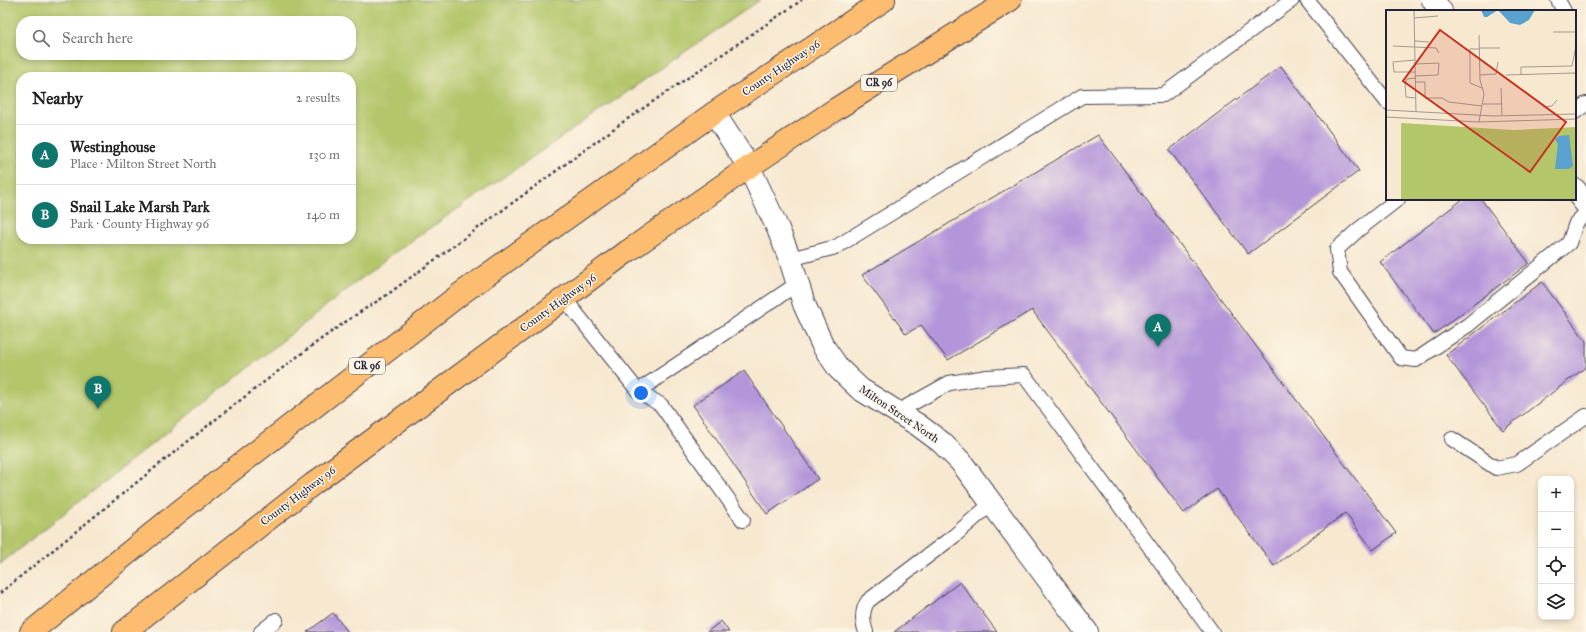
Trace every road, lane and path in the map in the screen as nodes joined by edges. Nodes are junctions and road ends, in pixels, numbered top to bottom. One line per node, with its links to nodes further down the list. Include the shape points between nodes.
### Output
1 (802, 0): 28 (path, via 623,122 384,297 294,359)
2 (884, 0): 13 (main road, County Highway 96 / CR 96)
3 (1010, 0): 14 (main road, County Highway 96 / CR 96)
4 (1292, 0): 19 (lane, via 1163,95 1082,96 836,247)
5 (1307, 0): 10 (lane)
6 (1433, 0): 8 (street)
7 (1558, 0): 9 (lane)
8 (1440, 10)
9 (1563, 10)
10 (1386, 101)
11 (1586, 104): 12 (lane)
12 (1576, 111)
13 (714, 113): 14 (street, Milton Street North); 30 (main road, County Highway 96 / CR 96, via 451,302 181,510)
14 (749, 167): 19 (street, Milton Street North); 21 (main road, County Highway 96 / CR 96)
15 (1576, 191): 17 (street)
16 (1397, 200): 18 (lane, via 1337,249 1340,272 1401,358 1416,360 1468,326 1569,243 1576,223)
17 (1586, 204)
18 (1586, 213)
19 (790, 259): 20 (street, Milton Street North)
20 (797, 284): 22 (lane); 23 (street, Milton Street North, via 823,346 839,370 860,389)
21 (564, 298): 22 (lane); 31 (main road, County Highway 96 / CR 96, via 313,484)
22 (638, 391): 27 (lane, via 661,405)
23 (897, 412): 26 (street, Milton Street North, via 941,442 961,462); 35 (lane, via 949,383 1024,375)
24 (1586, 416): 25 (lane, via 1517,464 1496,468)
25 (1452, 439)
26 (992, 503): 33 (lane, via 954,536 868,601 863,608); 34 (street, Milton Street North)
27 (743, 520)
28 (0, 593)
29 (276, 620): 32 (lane)
30 (31, 632)
31 (124, 632)
32 (261, 632)
33 (866, 632)
34 (1087, 632)
35 (1212, 632)

